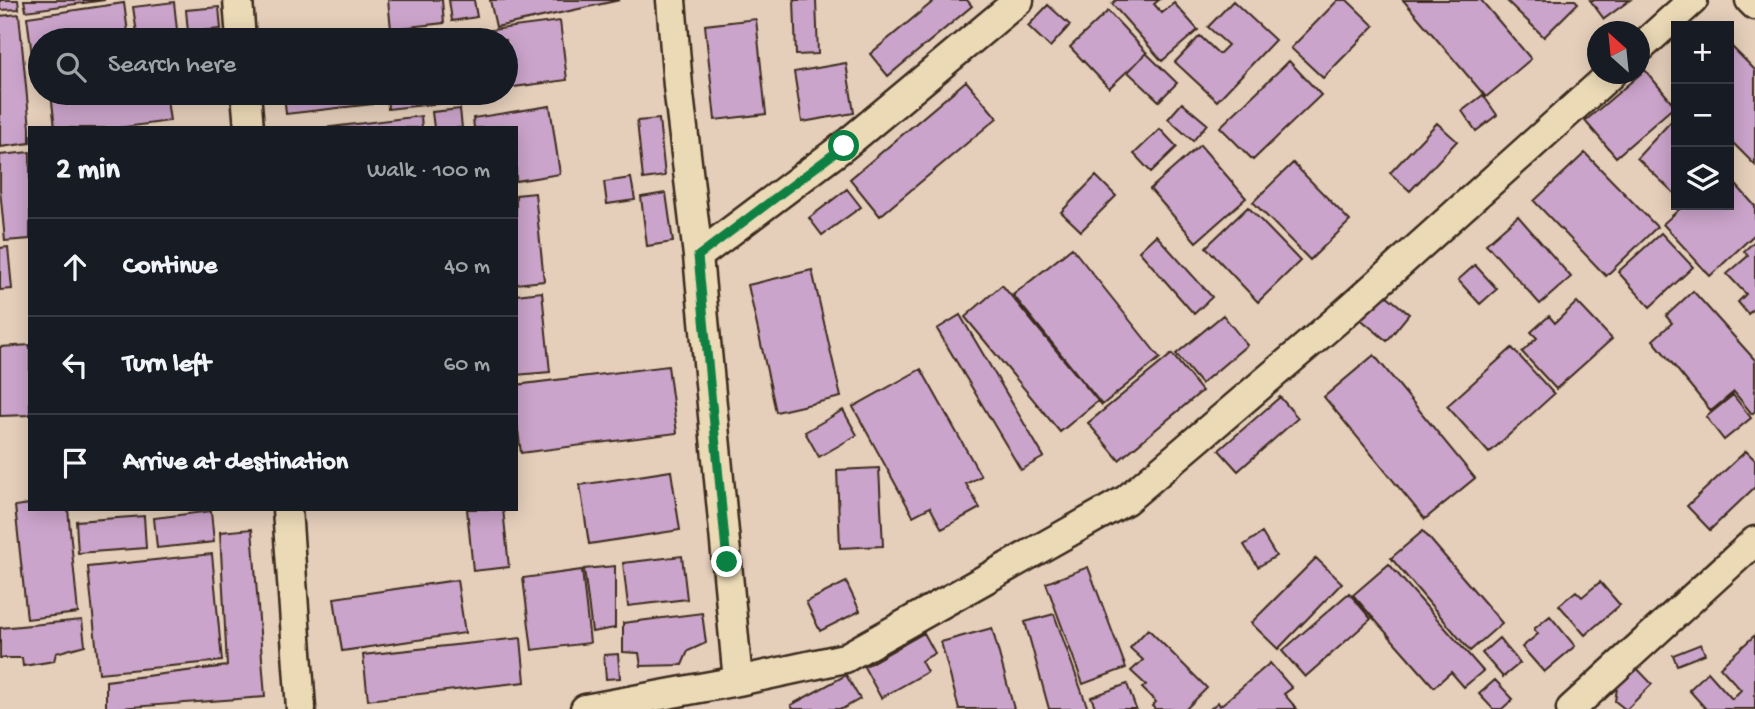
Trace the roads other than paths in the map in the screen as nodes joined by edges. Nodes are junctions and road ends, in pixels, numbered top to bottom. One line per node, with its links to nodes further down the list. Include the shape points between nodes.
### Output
1 (238, 0): 7 (street)
2 (671, 0): 12 (street)
3 (1019, 0): 12 (street, via 844,146)
4 (1693, 0): 8 (street)
5 (1750, 0): 6 (street)
6 (1755, 5)
7 (240, 28)
8 (1650, 39)
9 (1600, 84): 15 (street, via 1336,321 1126,500 845,658)
10 (247, 105): 11 (street)
11 (249, 126)
12 (698, 256): 15 (street)
13 (287, 511): 17 (street)
14 (1755, 541): 16 (street)
15 (738, 681): 18 (street)
16 (1583, 705)
17 (300, 709)
18 (585, 709)

